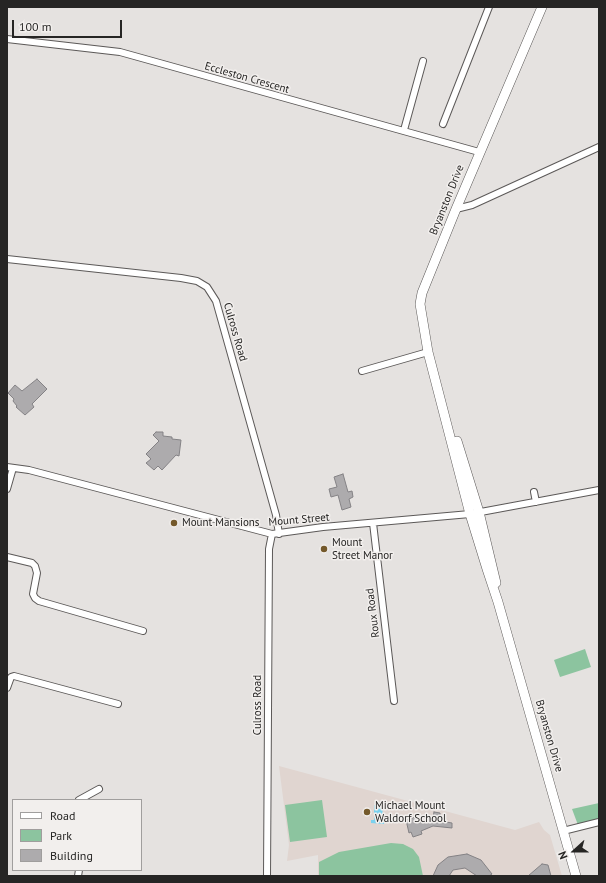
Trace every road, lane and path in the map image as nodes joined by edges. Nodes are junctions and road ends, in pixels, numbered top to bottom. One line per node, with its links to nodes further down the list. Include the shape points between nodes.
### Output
1 (489, 7): 5 (street)
2 (542, 7): 8 (main road, Bryanston Drive)
3 (7, 39): 6 (street, Eccleston Crescent, via 120,52)
4 (423, 61): 6 (street)
5 (443, 124)
6 (404, 130): 8 (street, Eccleston Crescent)
7 (599, 147): 9 (street, via 472,205)
8 (479, 152): 9 (main road, Bryanston Drive)
9 (456, 209): 11 (main road, Bryanston Drive, via 421,299 420,316)
10 (7, 259): 21 (street, Culross Road, via 181,278 197,281 207,287 216,301)
11 (428, 352): 12 (street); 18 (main road, Bryanston Drive, via 444,409 454,430)
12 (362, 371)
13 (10, 467): 14 (street); 20 (street, Mount Street, via 132,496)
14 (7, 489)
15 (599, 490): 17 (street, Mount Street)
16 (534, 492): 17 (street)
17 (536, 502): 18 (street, Mount Street)
18 (474, 513): 19 (street, Mount Street); 30 (main road, Bryanston Drive, via 487,570)
19 (373, 523): 21 (street, Mount Street); 25 (street, Roux Road)
20 (272, 534): 21 (street, Mount Street); 31 (street, Culross Road, via 269,549)
21 (279, 534)
22 (7, 557): 23 (street, via 35,566 35,598)
23 (143, 631)
24 (7, 688): 26 (street, via 11,677 14,676)
25 (394, 701)
26 (118, 704)
27 (99, 789): 28 (street)
28 (82, 799)
29 (599, 822): 30 (street)
30 (563, 831): 32 (main road, Bryanston Drive)
31 (267, 876)
32 (576, 876)

